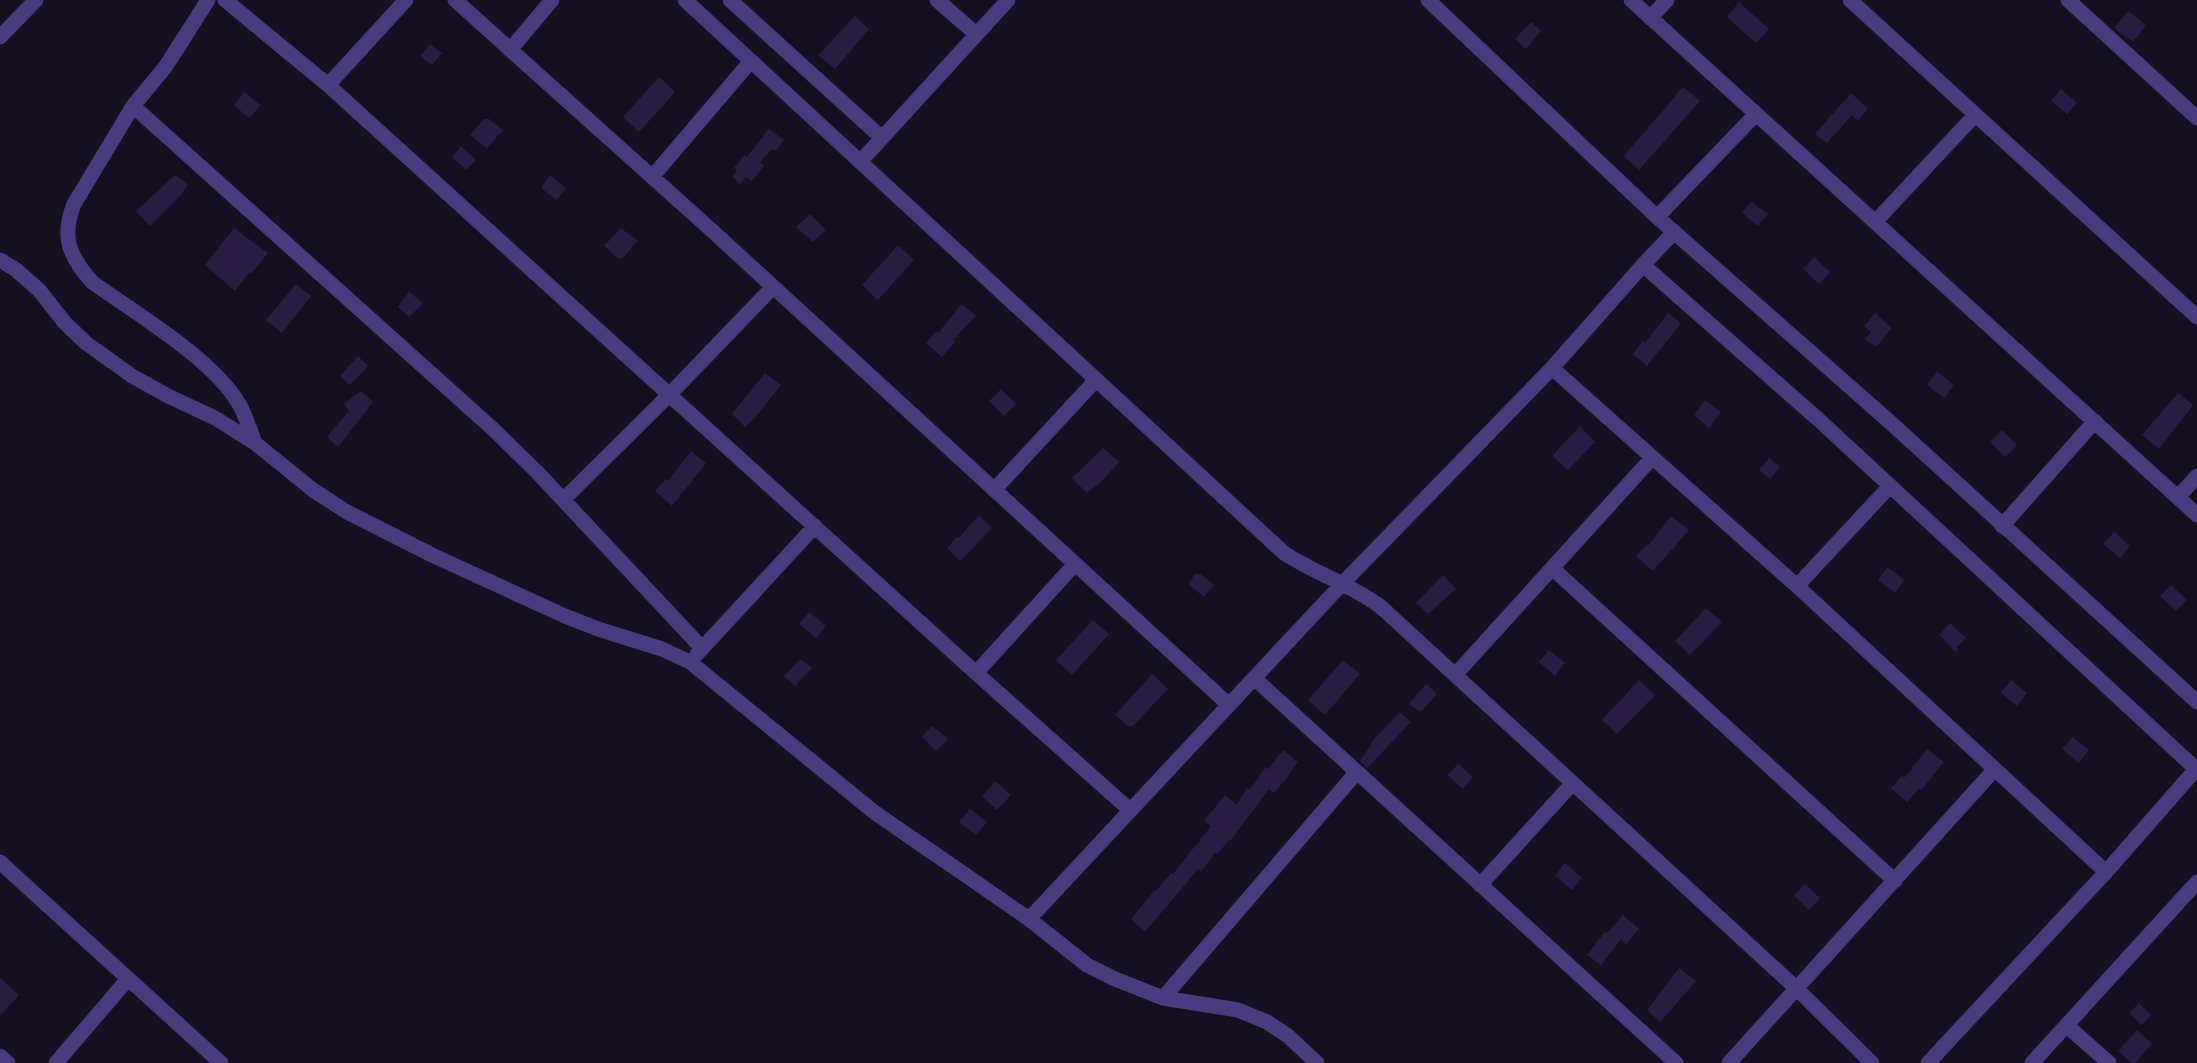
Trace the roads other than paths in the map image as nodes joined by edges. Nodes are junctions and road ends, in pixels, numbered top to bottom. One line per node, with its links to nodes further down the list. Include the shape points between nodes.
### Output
1 (36, 0): 18 (street)
2 (208, 0): 22 (street, via 166,66)
3 (225, 0): 21 (street)
4 (406, 0): 21 (street)
5 (455, 0): 19 (street)
6 (552, 0): 19 (street)
7 (685, 0): 20 (street)
8 (730, 0): 26 (street)
9 (937, 0): 17 (street)
10 (1008, 0): 17 (street)
11 (1428, 0): 29 (street)
12 (1631, 0): 16 (street)
13 (1667, 0): 16 (street)
14 (1850, 0): 24 (street)
15 (2068, 0): 25 (street)
16 (1650, 18): 23 (street)
17 (976, 34): 26 (street)
18 (0, 37)
19 (510, 50): 28 (street)
20 (752, 61): 27 (street); 28 (street)
21 (328, 85): 38 (street)
22 (133, 106): 40 (street, via 74,204 67,236 71,253 92,282 220,379 238,403); 46 (street, via 494,429)
23 (1756, 114): 29 (street); 30 (street)
24 (1974, 115): 30 (street); 35 (street)
25 (2197, 118)
26 (882, 138): 27 (street)
27 (860, 162): 37 (street)
28 (652, 177): 34 (street)
29 (1657, 217): 31 (street)
30 (1875, 222): 39 (street)
31 (1674, 232): 33 (street); 49 (street)
32 (0, 260): 40 (street, via 39,290 86,343 132,376)
33 (1643, 265): 36 (street); 43 (street)
34 (773, 287): 38 (street); 44 (street)
35 (2197, 316)
36 (1552, 368): 41 (street); 52 (street)
37 (1095, 381): 44 (street); 52 (street, via 1284,553)
38 (670, 394): 46 (street); 48 (street)
39 (2095, 421): 45 (street); 49 (street)
40 (255, 443): 55 (street, via 313,490 382,531 565,616 662,649)
41 (1652, 458): 51 (street); 53 (street)
42 (2197, 476): 45 (street)
43 (1890, 486): 53 (street); 62 (street)
44 (994, 490): 50 (street)
45 (2178, 497): 47 (street)
46 (563, 500): 54 (street)
47 (2197, 514)
48 (815, 526): 54 (street); 56 (street)
49 (2002, 526): 59 (street)
50 (1076, 564): 56 (street); 60 (street)
51 (1552, 568): 57 (street); 68 (street)
52 (1342, 584): 57 (street, via 1382,607); 58 (street)
53 (1797, 586): 61 (street)
54 (702, 648): 55 (street)
55 (690, 663): 71 (street, via 874,812)
56 (976, 673): 65 (street)
57 (1455, 675): 64 (street)
58 (1254, 678): 60 (street); 63 (street)
59 (2197, 702)
60 (1228, 705): 65 (street)
61 (1995, 769): 67 (street); 68 (street)
62 (2197, 769): 67 (street)
63 (1356, 772): 70 (street); 74 (street)
64 (1572, 784): 70 (street); 73 (street)
65 (1130, 810): 71 (street)
66 (0, 862): 72 (street)
67 (2106, 872): 84 (street)
68 (1895, 881): 73 (street)
69 (2197, 882): 75 (street)
70 (1480, 885): 81 (street)
71 (1029, 919): 74 (street, via 1087,965 1114,980)
72 (128, 979): 78 (street); 79 (street)
73 (1796, 988): 82 (street); 83 (street)
74 (1163, 998): 80 (street, via 1238,1010 1257,1018 1288,1036)
75 (2067, 1026): 85 (street); 86 (street)
76 (0, 1056): 77 (street)
77 (8, 1063)
78 (57, 1063)
79 (221, 1063)
80 (1317, 1063)
81 (1676, 1063)
82 (1729, 1063)
83 (1872, 1063)
84 (1928, 1063)
85 (2032, 1063)
86 (2109, 1063)

